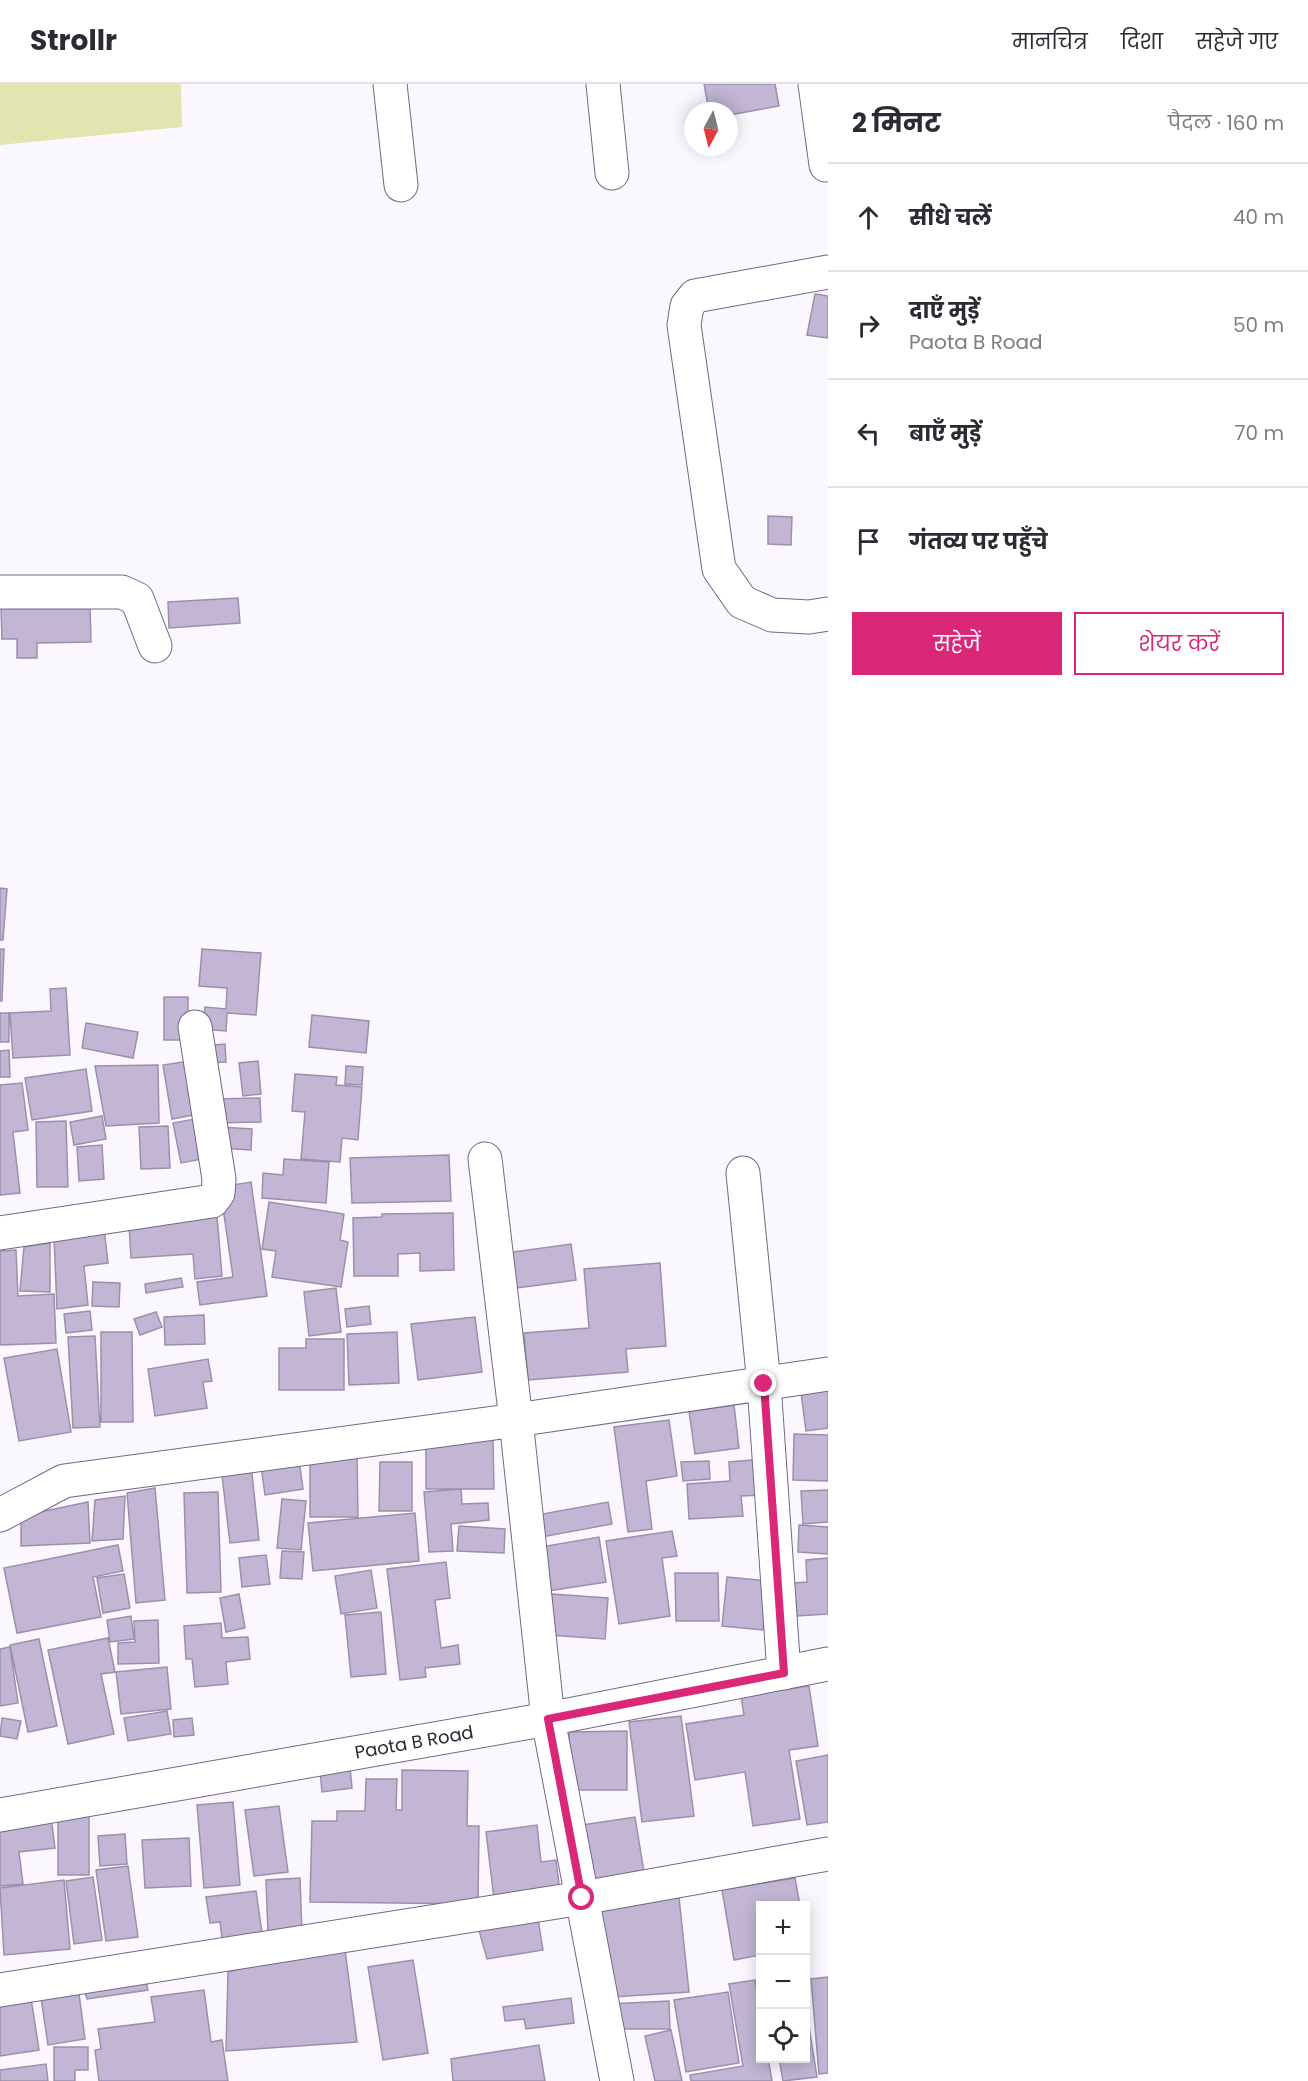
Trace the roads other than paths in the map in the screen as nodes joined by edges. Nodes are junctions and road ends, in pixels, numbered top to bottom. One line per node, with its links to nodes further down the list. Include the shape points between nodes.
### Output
1 (390, 84): 6 (street)
2 (603, 84): 5 (street)
3 (815, 84): 4 (street)
4 (826, 165)
5 (612, 173)
6 (401, 185)
7 (828, 272): 9 (street, via 695,296 687,306 684,325 719,569 742,602 772,615)
8 (0, 592): 10 (street, via 122,592 137,599)
9 (828, 614)
10 (155, 646)
11 (195, 1027): 14 (street, via 219,1179 218,1193 212,1201)
12 (485, 1160): 17 (street)
13 (743, 1173): 16 (street)
14 (0, 1233)
15 (828, 1374): 16 (street)
16 (764, 1384): 17 (street); 20 (street)
17 (516, 1420): 18 (street, via 64,1481); 21 (street)
18 (0, 1515)
19 (828, 1664): 20 (street, Paota B Road)
20 (784, 1673): 21 (street, Paota B Road)
21 (548, 1719): 22 (street, Paota B Road); 24 (street)
22 (0, 1815)
23 (828, 1854): 24 (street)
24 (582, 1898): 25 (street); 26 (street)
25 (0, 1990)
26 (617, 2081)

